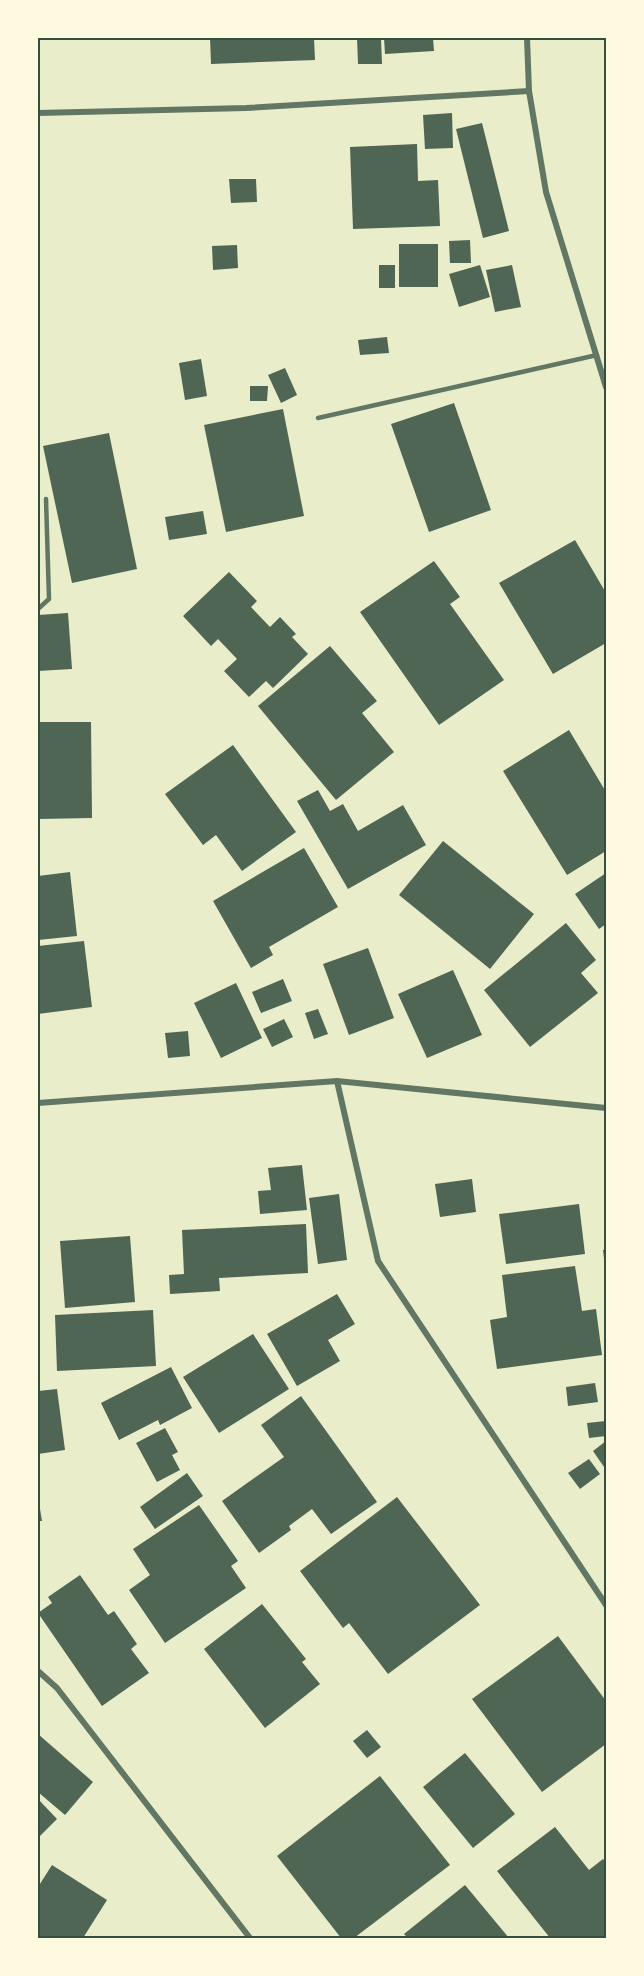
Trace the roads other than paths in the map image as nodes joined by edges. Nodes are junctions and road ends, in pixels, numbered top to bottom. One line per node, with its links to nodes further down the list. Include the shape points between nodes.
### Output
1 (527, 38): 2 (street)
2 (529, 91): 3 (street, via 246,108); 4 (street, via 546,192)
3 (38, 113)
4 (597, 355): 5 (street); 6 (lane)
5 (606, 387)
6 (318, 418)
7 (46, 499): 8 (lane, via 49,598)
8 (38, 609)
9 (337, 1081): 10 (street); 11 (street); 12 (street, via 378,1261)
10 (38, 1103)
11 (606, 1108)
12 (606, 1605)
13 (38, 1671): 14 (street, via 57,1688)
14 (250, 1938)

